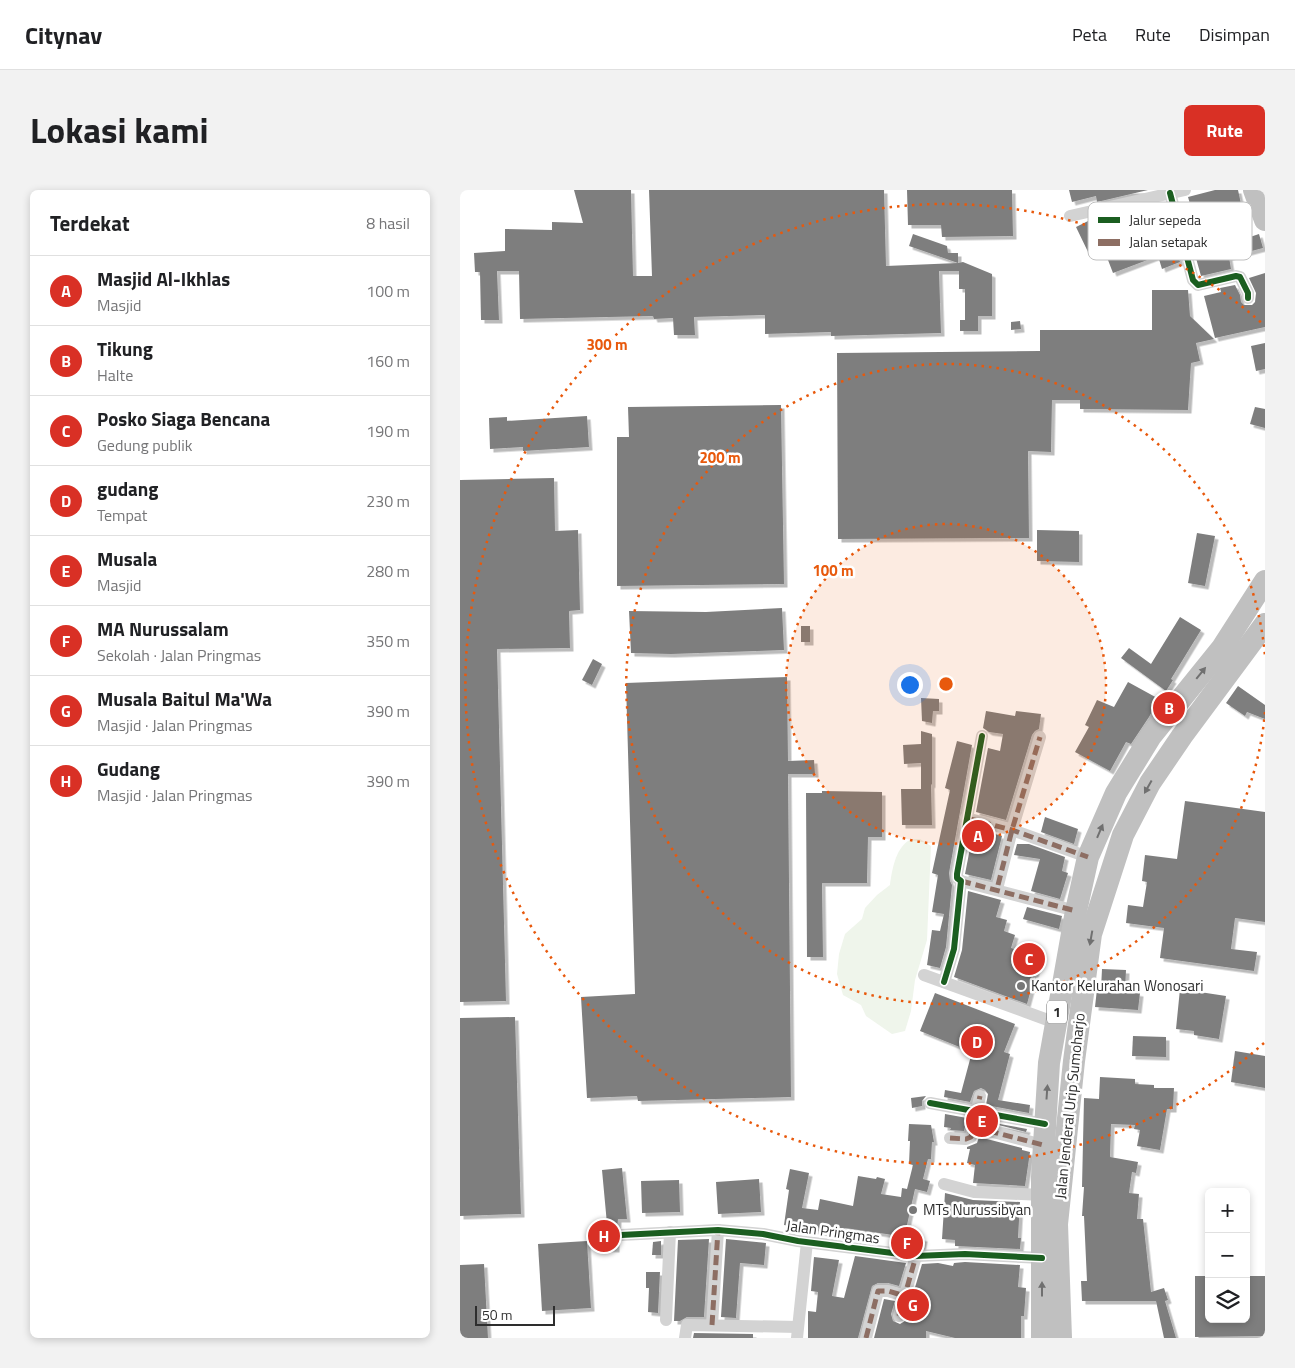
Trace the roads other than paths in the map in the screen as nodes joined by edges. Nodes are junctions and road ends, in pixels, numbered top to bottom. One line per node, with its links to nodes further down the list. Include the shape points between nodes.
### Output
1 (1185, 190): 3 (street)
2 (1254, 190): 8 (highway)
3 (1170, 193): 4 (street); 5 (street)
4 (1132, 202)
5 (1172, 202)
6 (1088, 212): 7 (street)
7 (1070, 216)
8 (1265, 220)
9 (1188, 260): 10 (street, via 1195,284 1240,277)
10 (1248, 298)
11 (1265, 581): 17 (highway, Jalan Jenderal Urip Sumoharjo / 1, one-way to 11, via 1116,793 1151,736 1222,648)
12 (1265, 624): 46 (highway, Jalan Jenderal Urip Sumoharjo / 1, one-way to 46, via 1150,783 1123,835 1091,934 1057,1224)
13 (982, 736): 15 (street)
14 (1040, 737): 16 (street)
15 (966, 818): 16 (street); 18 (street, via 957,874)
16 (1012, 830): 17 (street); 19 (street)
17 (1088, 857): 20 (highway, Jalan Jenderal Urip Sumoharjo / 1)
18 (961, 880): 20 (street); 22 (street, via 954,948)
19 (998, 885)
20 (1076, 910): 23 (highway, Jalan Jenderal Urip Sumoharjo / 1)
21 (924, 975): 22 (street)
22 (944, 982): 23 (street)
23 (1056, 1022): 28 (highway, Jalan Jenderal Urip Sumoharjo / 1, one-way to 23, via 1049,1063)
24 (980, 1096): 26 (street)
25 (930, 1104): 26 (street)
26 (976, 1112): 27 (street); 28 (street)
27 (974, 1127): 28 (street); 29 (street, via 970,1138)
28 (1044, 1135): 31 (highway, Jalan Jenderal Urip Sumoharjo / 1)
29 (950, 1138)
30 (944, 1184): 31 (street, via 974,1192)
31 (1042, 1196): 37 (highway, Jalan Jenderal Urip Sumoharjo / 1)
32 (718, 1230): 33 (street, Jalan Pringmas); 35 (street, Jalan Pringmas); 41 (street)
33 (670, 1232): 34 (street, Jalan Pringmas); 40 (street)
34 (621, 1235)
35 (807, 1242): 36 (street, Jalan Pringmas); 42 (street)
36 (916, 1256): 37 (street, Jalan Pringmas, via 965,1254); 38 (street)
37 (1042, 1258): 45 (highway, Jalan Jenderal Urip Sumoharjo / 1, one-way to 37)
38 (905, 1296): 39 (street); 44 (street, via 879,1290)
39 (898, 1316)
40 (666, 1320)
41 (712, 1325): 42 (street); 43 (street, via 687,1324)
42 (797, 1332)
43 (685, 1338)
44 (866, 1338)
45 (1042, 1338)
46 (1060, 1338)

